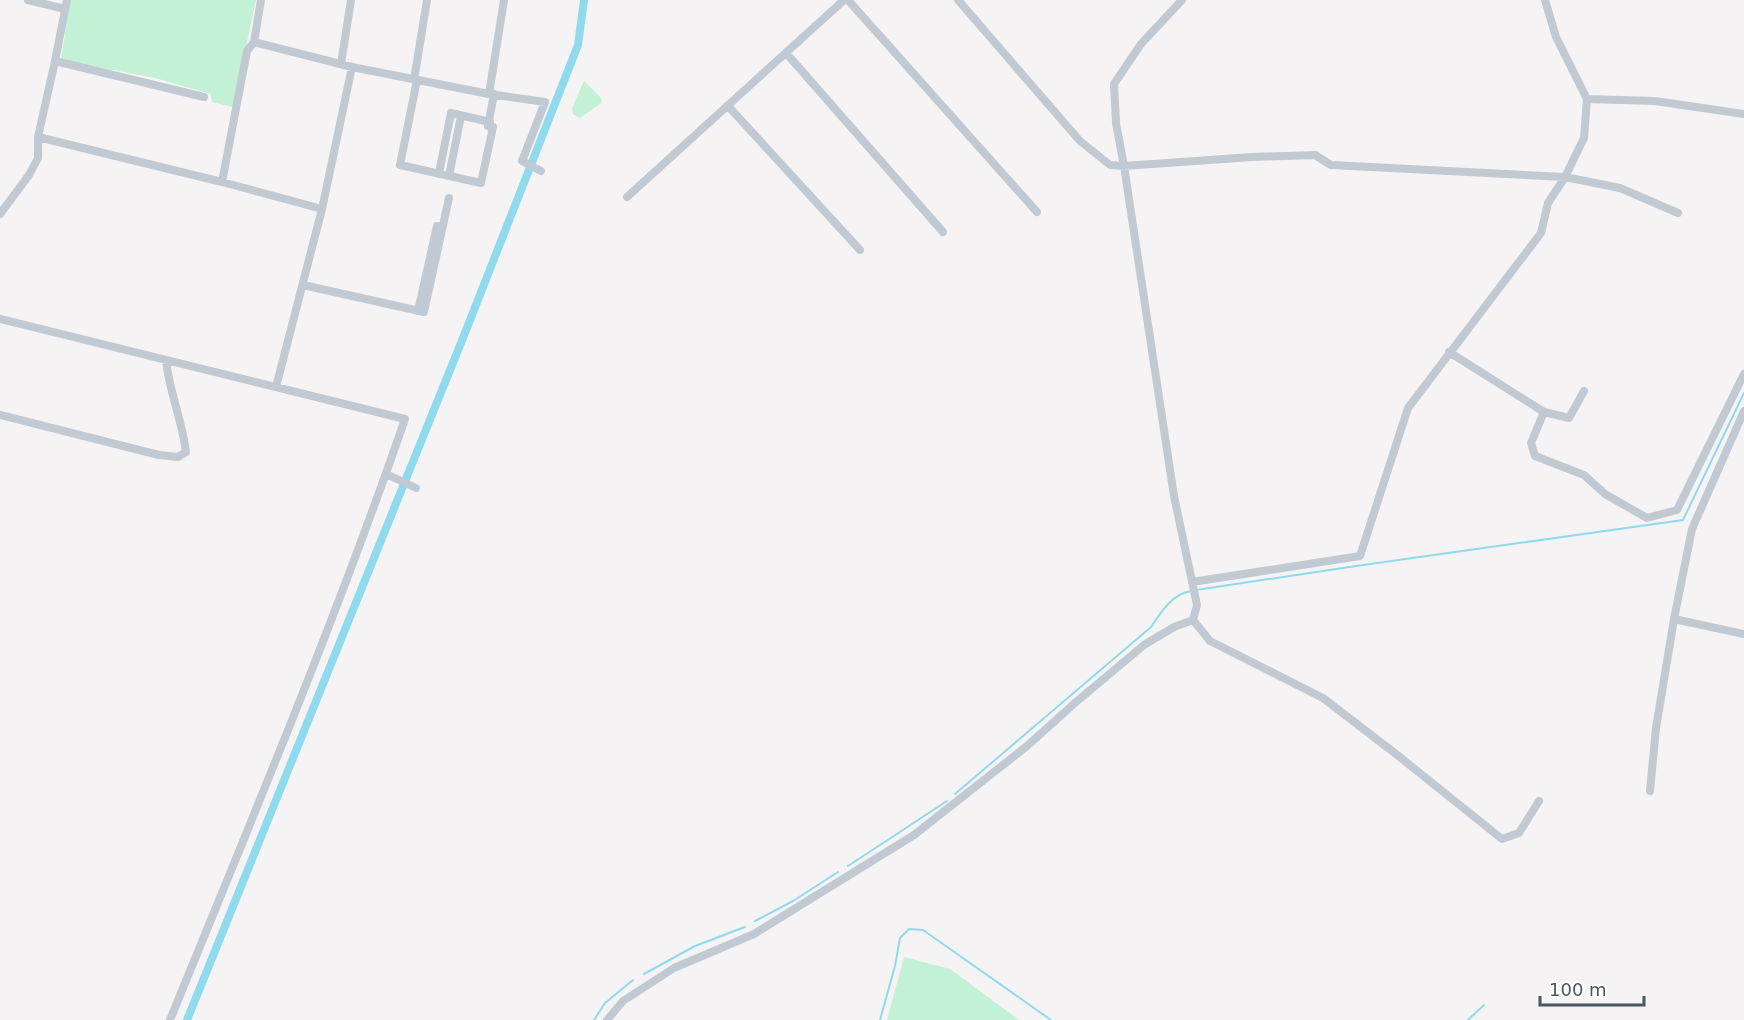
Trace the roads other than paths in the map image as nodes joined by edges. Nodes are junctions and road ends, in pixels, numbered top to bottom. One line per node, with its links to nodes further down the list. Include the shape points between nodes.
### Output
1 (28, 0): 10 (street)
2 (261, 0): 11 (street)
3 (351, 0): 14 (street)
4 (427, 0): 16 (street)
5 (504, 0): 17 (street)
6 (846, 0): 12 (street); 34 (street)
7 (958, 0): 25 (street, via 1080,141 1110,165)
8 (1182, 0): 25 (street, via 1141,44 1114,84)
9 (1545, 0): 19 (street, via 1556,37)
10 (66, 4): 13 (street)
11 (255, 42): 14 (street); 30 (street, via 247,51)
12 (786, 53): 20 (street); 37 (street)
13 (55, 61): 18 (street); 24 (street)
14 (341, 64): 15 (street)
15 (352, 67): 16 (street); 33 (street)
16 (416, 80): 17 (street); 27 (street, via 400,165)
17 (491, 94): 23 (street); 26 (street, via 545,102 522,160)
18 (204, 97)
19 (1587, 99): 21 (street, via 1655,101); 29 (street, via 1584,138)
20 (728, 106): 31 (street); 38 (street)
21 (1744, 114)
22 (462, 116): 23 (street); 27 (street, via 451,113); 28 (street)
23 (490, 122): 28 (street, via 488,126 493,127 481,183)
24 (38, 137): 30 (street); 36 (street, via 38,158 30,175)
25 (1124, 166): 29 (street, via 1315,155 1331,165); 51 (street, via 1172,485)
26 (541, 171)
27 (439, 173): 28 (street)
28 (449, 176)
29 (1565, 177): 35 (street, via 1620,188); 41 (street, via 1548,203 1541,233)
30 (222, 182): 33 (street)
31 (627, 197)
32 (446, 199): 39 (street, via 424,312)
33 (322, 209): 39 (street)
34 (1037, 212)
35 (1678, 213)
36 (0, 214)
37 (943, 232)
38 (860, 250)
39 (303, 285): 44 (street)
40 (0, 319): 42 (street)
41 (1449, 352): 47 (street); 51 (street, via 1408,408 1360,556)
42 (166, 360): 44 (street); 48 (street, via 186,452 178,457)
43 (1744, 374): 47 (street, via 1677,510 1647,518 1605,494 1584,475 1534,456 1531,443)
44 (276, 387): 49 (street, via 405,419)
45 (1584, 392): 47 (street, via 1569,418)
46 (1744, 411): 52 (street, via 1694,523)
47 (1544, 412)
48 (0, 415)
49 (386, 474): 50 (street); 57 (street, via 287,734)
50 (416, 488)
51 (1193, 587): 53 (street, via 1197,605)
52 (1674, 619): 54 (street); 55 (street)
53 (1193, 620): 56 (street, via 1210,641 1323,698 1502,839 1519,833); 58 (street, via 1144,645 1027,746 914,835 754,934 674,968 623,1001)
54 (1744, 634)
55 (1650, 791)
56 (1539, 801)
57 (170, 1020)
58 (607, 1020)

